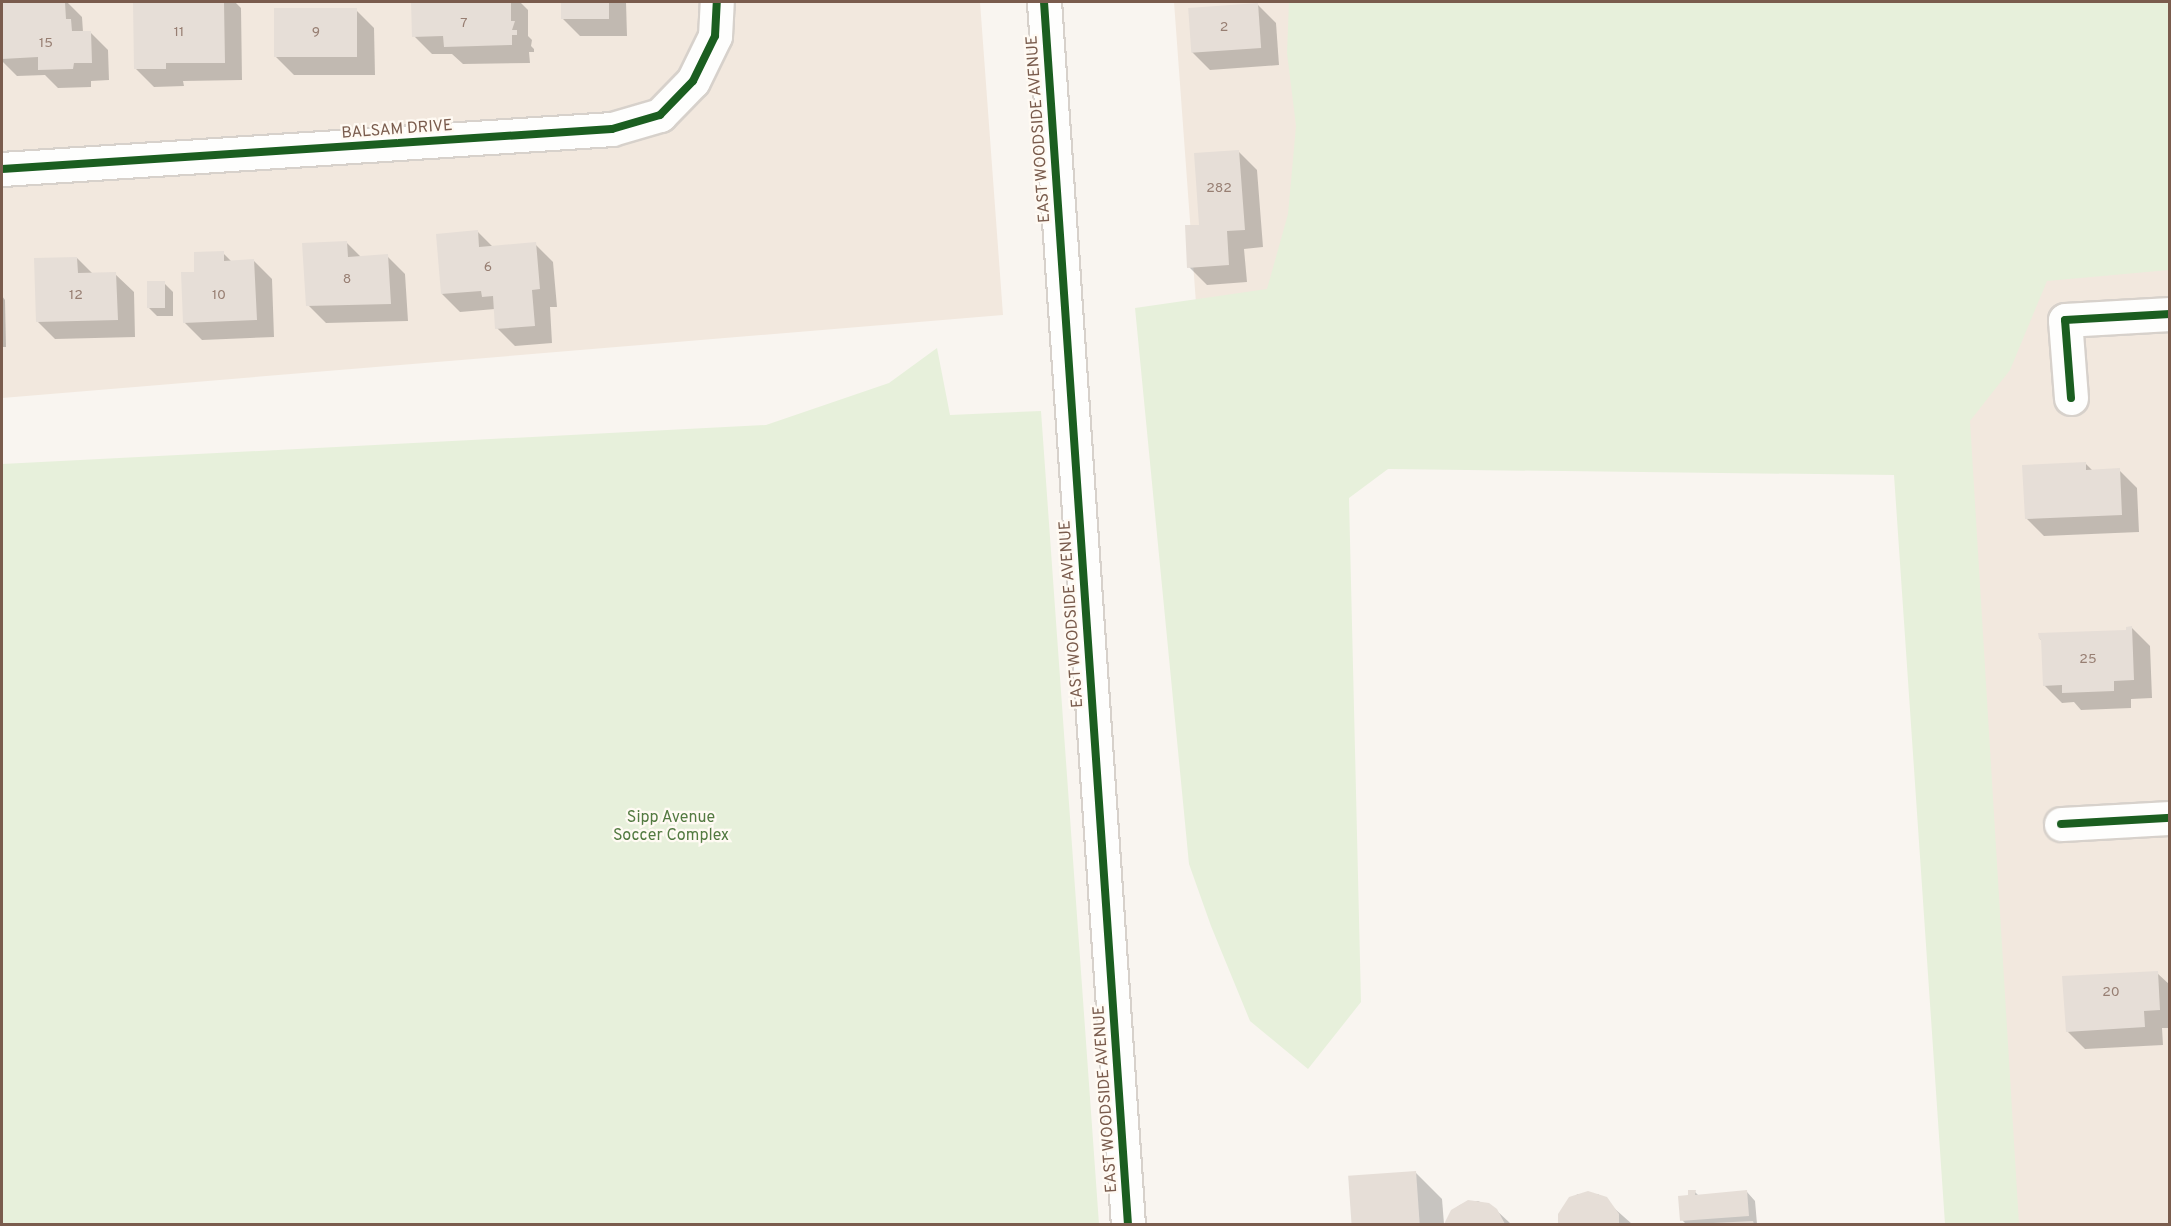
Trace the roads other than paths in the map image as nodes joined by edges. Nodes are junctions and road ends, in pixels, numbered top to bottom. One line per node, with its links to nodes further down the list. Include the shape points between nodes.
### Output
1 (717, 2): 3 (main road, BALSAM DRIVE, via 715,36 693,81 660,115 612,129)
2 (1044, 2): 8 (main road, EAST WOODSIDE AVENUE)
3 (2, 169)
4 (2169, 314): 5 (main road, via 2065,320)
5 (2071, 398)
6 (2169, 818): 7 (main road)
7 (2061, 824)
8 (1128, 1224)

